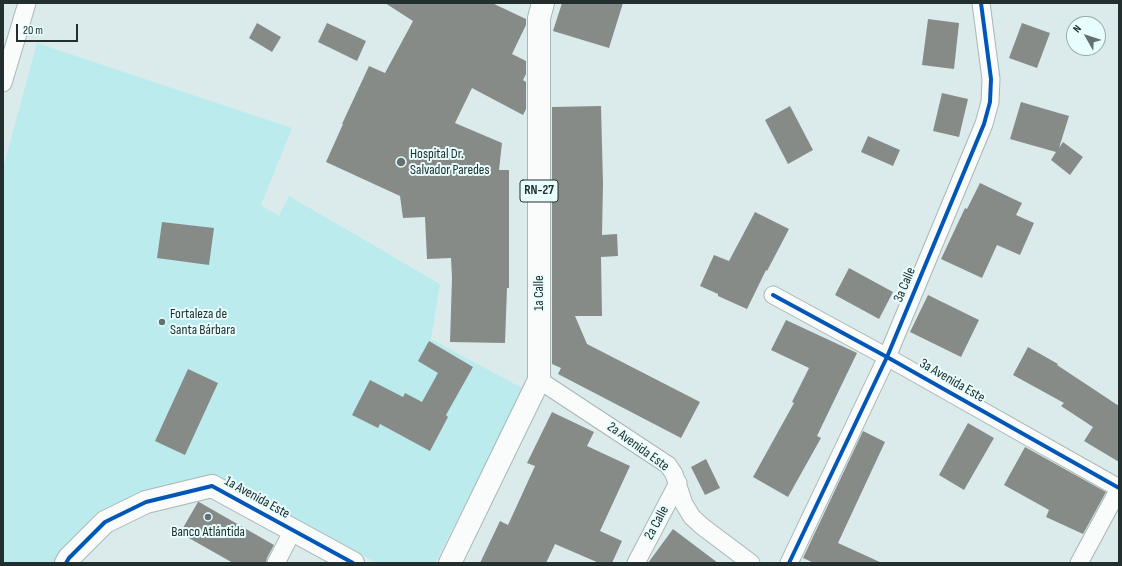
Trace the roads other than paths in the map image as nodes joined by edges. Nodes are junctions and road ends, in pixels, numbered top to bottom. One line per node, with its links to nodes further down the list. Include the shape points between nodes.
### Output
1 (27, 3): 4 (street)
2 (543, 3): 7 (main road, 1a Calle / RN-27, via 539,41)
3 (981, 3): 6 (street, 3a Calle, via 991,79 990,102 984,124)
4 (3, 83)
5 (773, 295): 6 (street, 3a Avenida Este)
6 (887, 357): 9 (street, 3a Avenida Este); 17 (street, 3a Calle)
7 (539, 380): 8 (street, 2a Avenida Este, via 668,465); 14 (main road, 1a Calle / RN-27)
8 (678, 483): 15 (street, 2a Calle); 16 (street, 2a Avenida Este, via 684,504 692,517)
9 (1119, 488): 18 (street)
10 (293, 530): 11 (main road, 1a Avenida Este, via 212,486 146,502 105,522); 12 (street); 13 (main road, 1a Avenida Este)
11 (66, 563)
12 (276, 563)
13 (354, 563)
14 (450, 563)
15 (636, 563)
16 (751, 563)
17 (789, 563)
18 (1080, 563)

